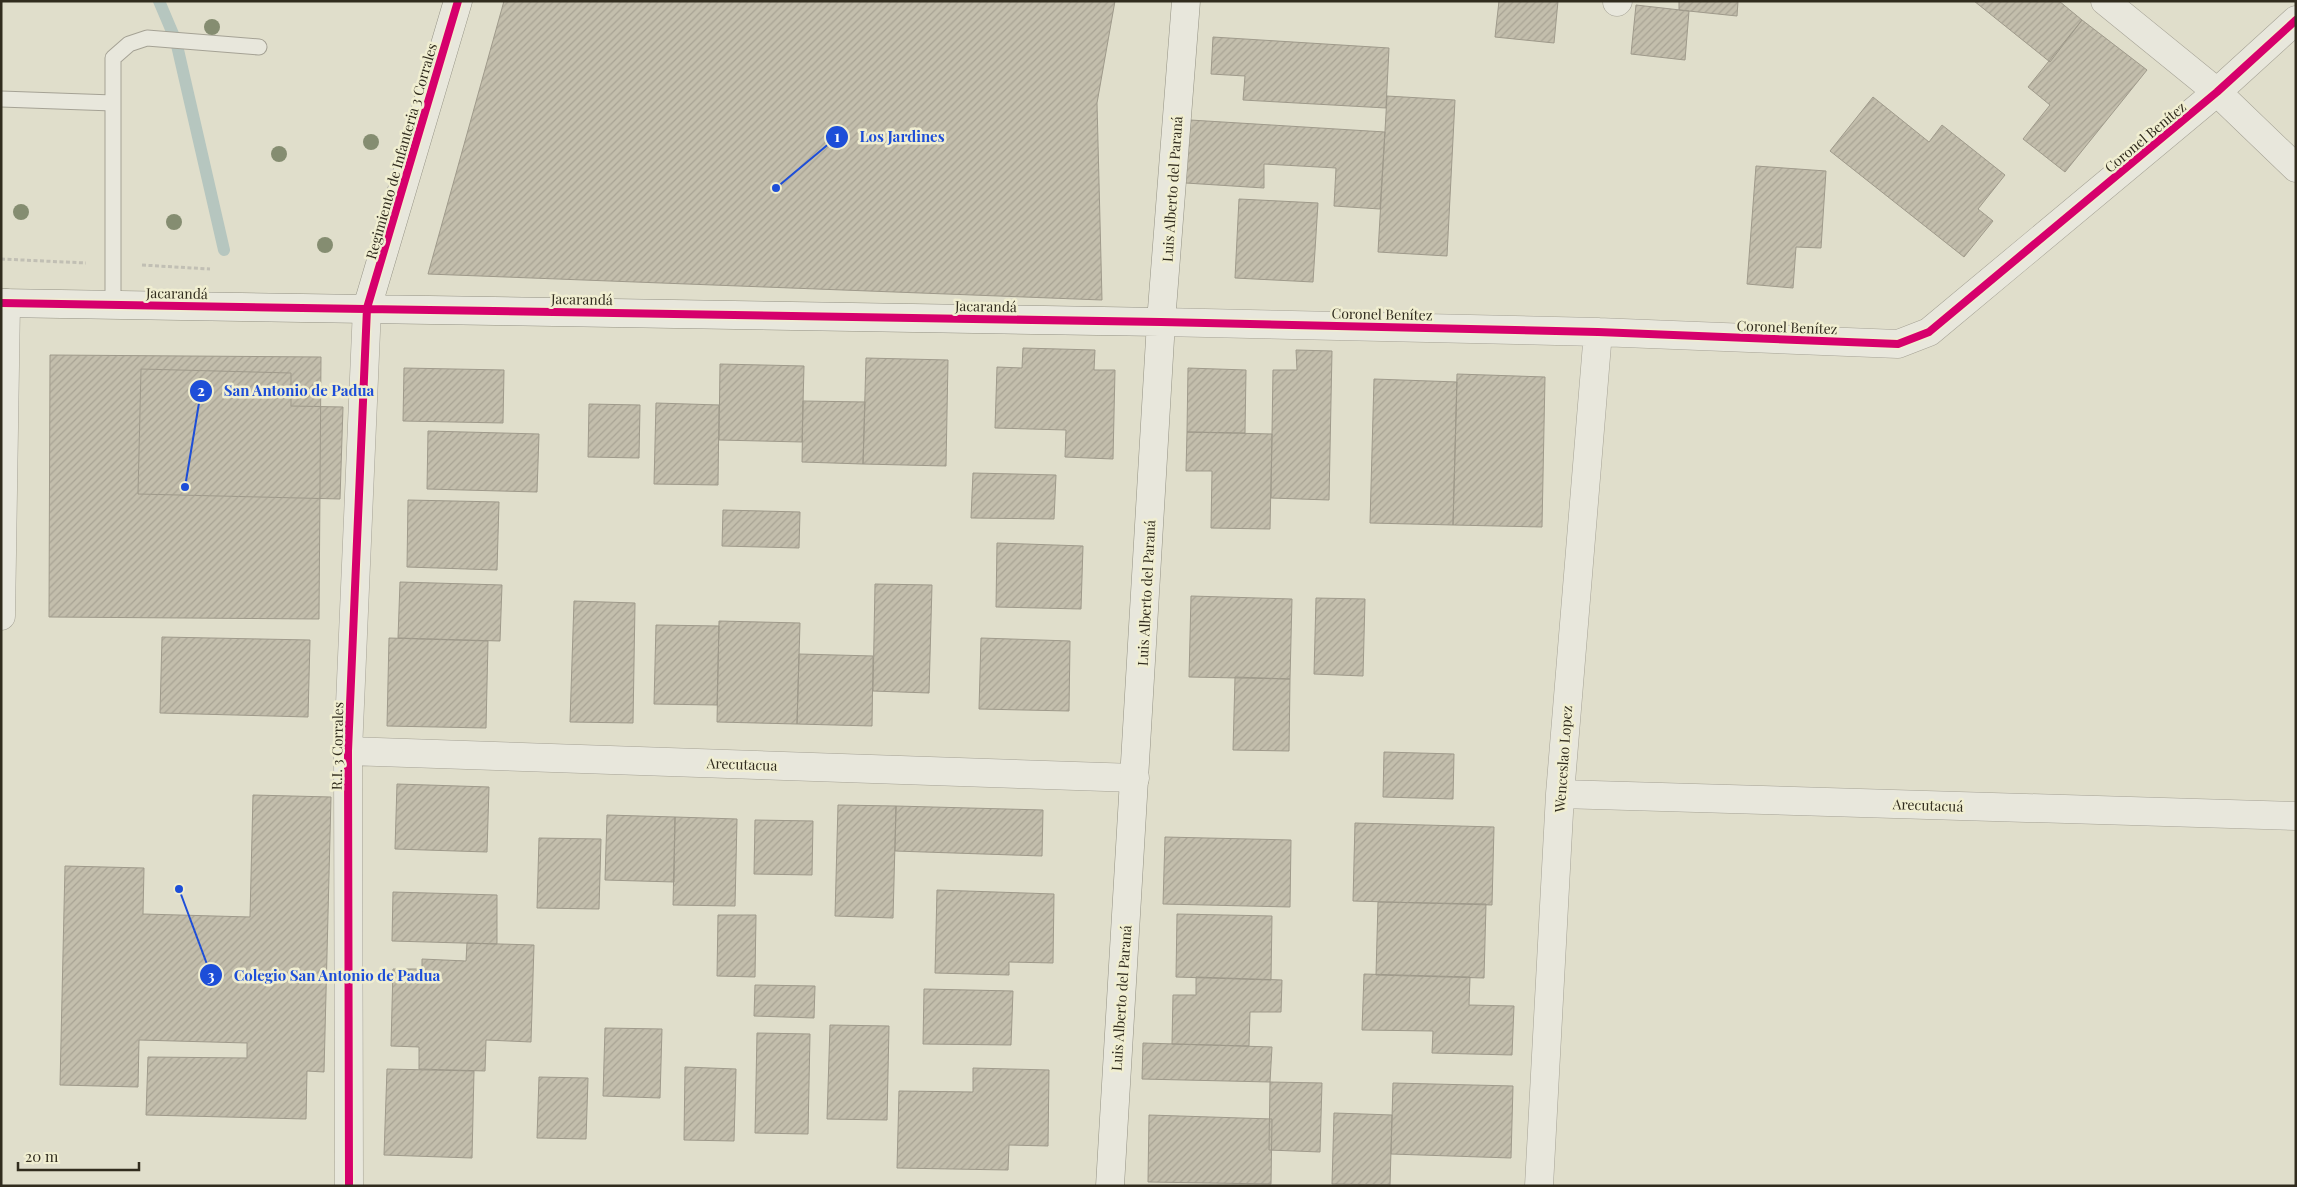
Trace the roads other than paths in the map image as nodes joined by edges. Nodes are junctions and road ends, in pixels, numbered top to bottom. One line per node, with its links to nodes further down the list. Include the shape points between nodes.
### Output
1 (458, 1): 12 (street, Regimiento de Infanteria 3 Corrales)
2 (1186, 1): 13 (street, Luis Alberto del Paraná)
3 (2105, 1): 6 (street)
4 (2296, 20): 6 (street, Coronel Benítez)
5 (259, 47): 8 (lane, via 147,38 129,44 114,58)
6 (2218, 92): 9 (street); 14 (street, Coronel Benítez, via 1929,332 1898,344)
7 (1, 99): 8 (lane)
8 (113, 103): 11 (lane)
9 (2296, 168)
10 (4, 303): 11 (street, Jacarandá); 15 (street)
11 (113, 305): 12 (street, Jacarandá)
12 (368, 308): 13 (street, Jacarandá); 16 (street, R.I. 3 Corrales)
13 (1161, 322): 14 (street, Coronel Benítez); 17 (street, Luis Alberto del Paraná)
14 (1598, 332): 18 (street, Wenceslao Lopez)
15 (1, 616)
16 (348, 751): 17 (street, Arecutacua); 20 (street, R.I. 3 Corrales)
17 (1135, 778): 21 (street, Luis Alberto del Paraná)
18 (1560, 794): 19 (street, Arecutacuá); 22 (street, Wenceslao Lopez)
19 (2296, 816)
20 (349, 1186)
21 (1110, 1186)
22 (1539, 1186)

